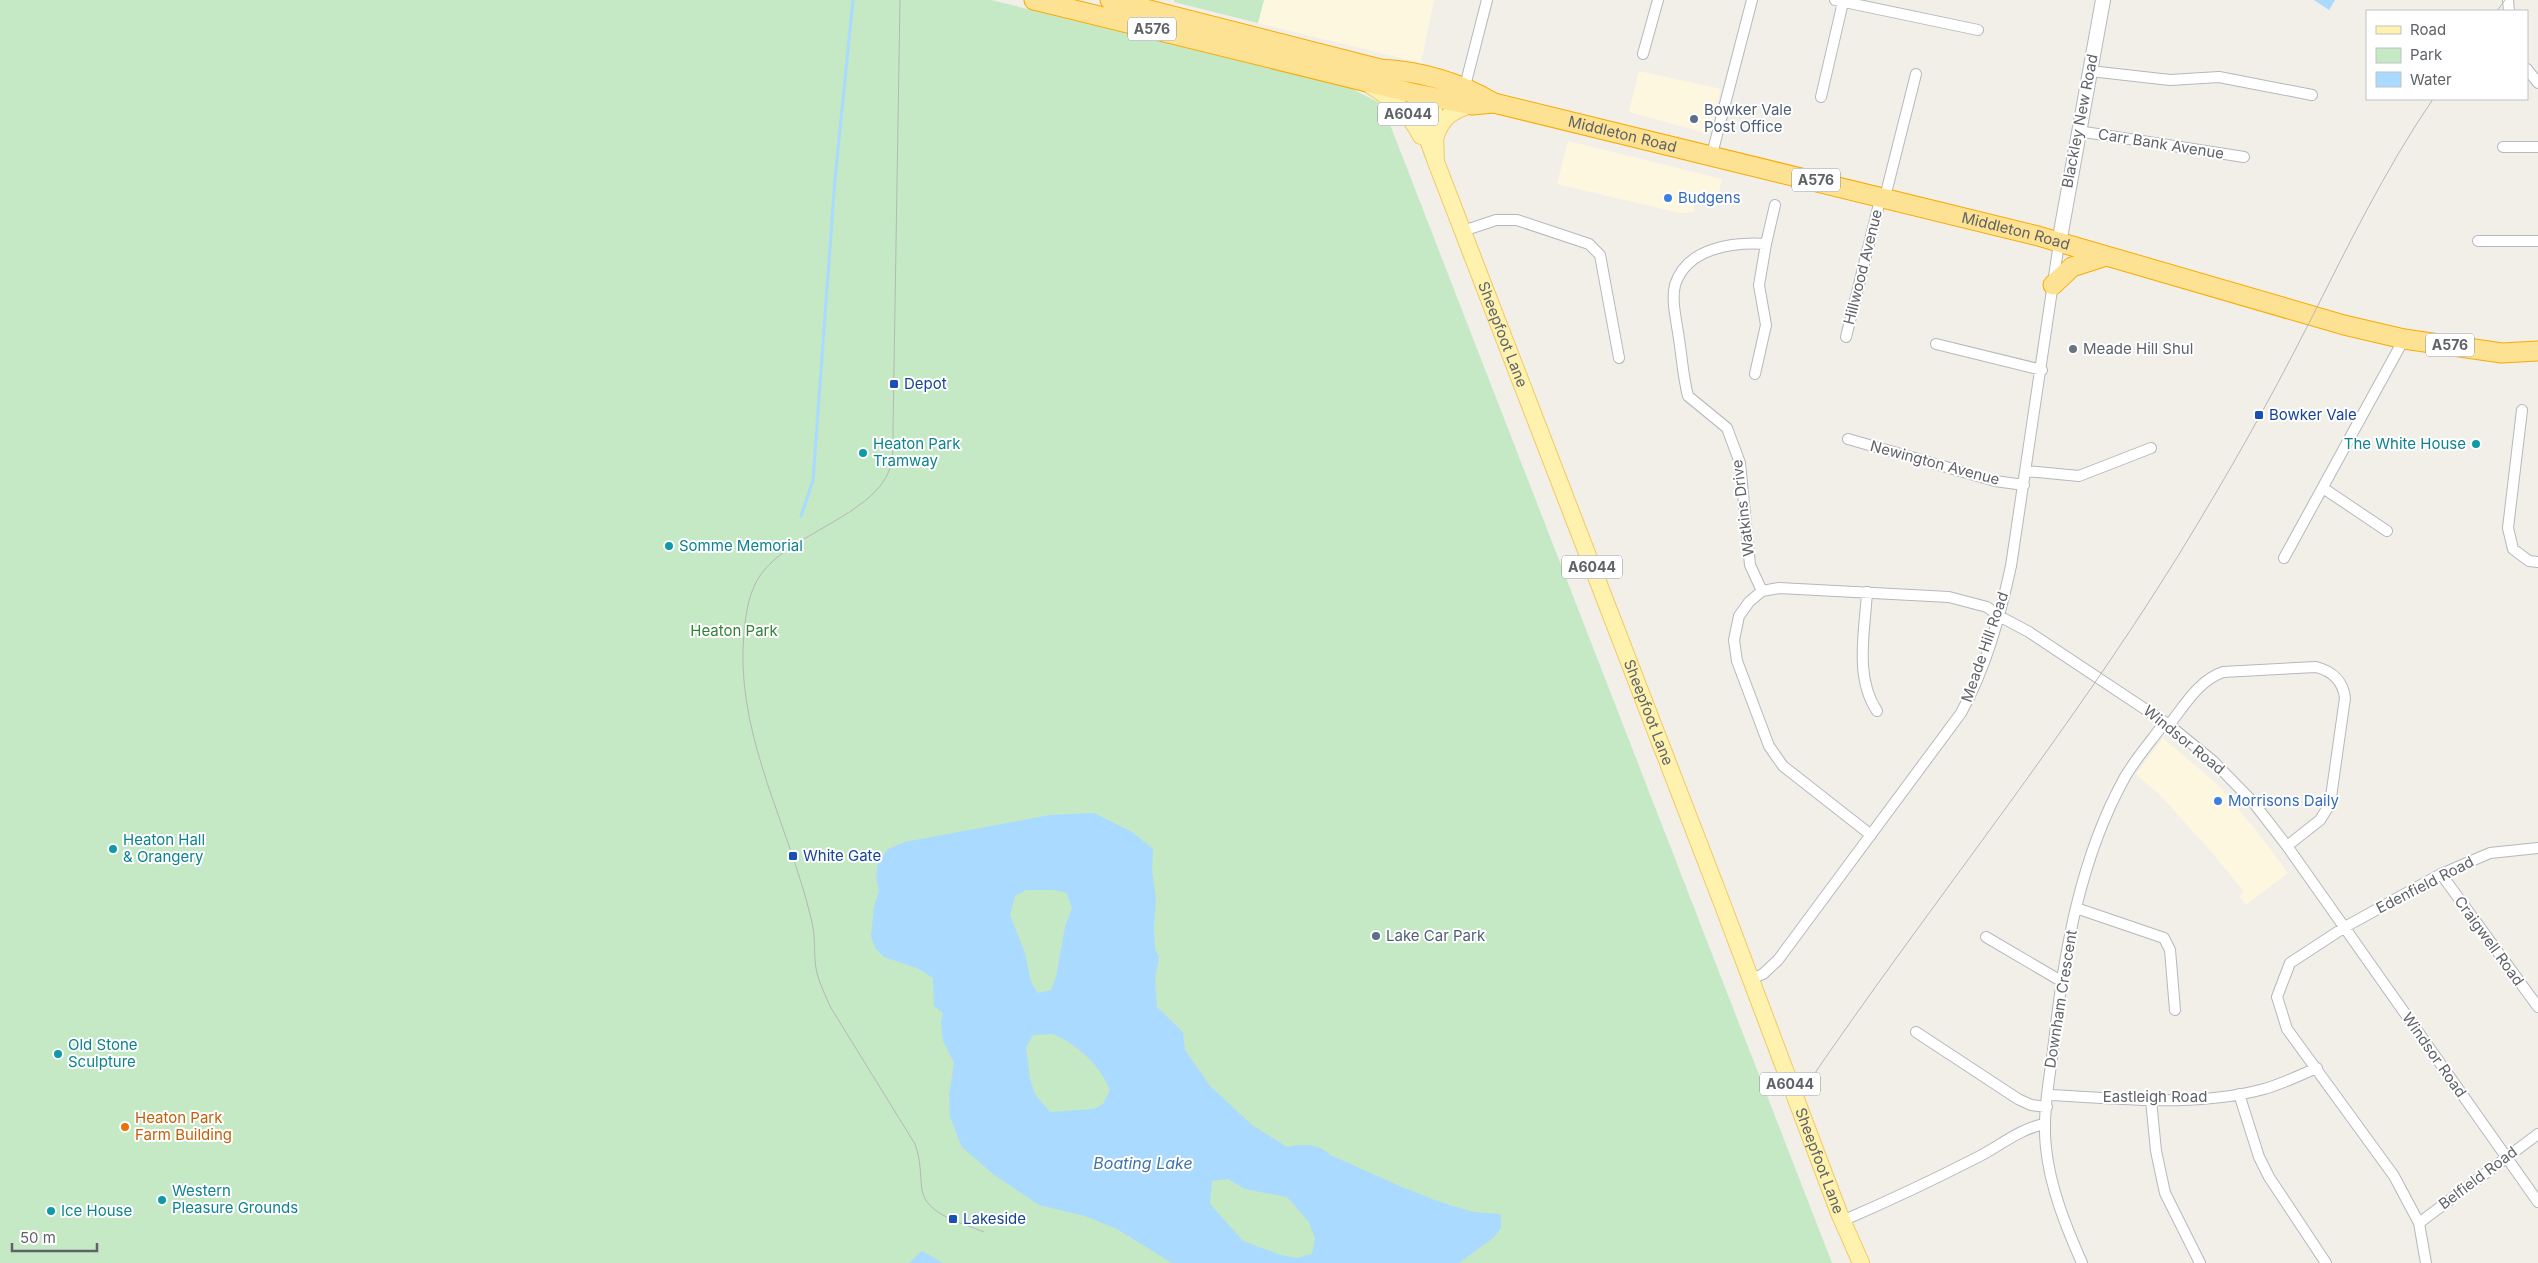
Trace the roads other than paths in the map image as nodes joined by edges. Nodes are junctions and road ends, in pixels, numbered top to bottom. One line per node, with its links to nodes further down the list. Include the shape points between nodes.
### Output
1 (1034, 0): 11 (highway, Middleton Road / A576)
2 (1110, 0): 9 (highway, Middleton Road / A576)
3 (1487, 0): 18 (street)
4 (1658, 0): 10 (street)
5 (1752, 0): 28 (street)
6 (2103, 0): 14 (street, Blackley New Road)
7 (1839, 1): 8 (street); 21 (street)
8 (1978, 30)
9 (1257, 37): 11 (highway, via 1258,44); 12 (highway, Middleton Road / A576)
10 (1643, 54)
11 (1270, 59): 16 (highway, Middleton Road / A576)
12 (1380, 69): 18 (highway, Middleton Road / A576, via 1405,71); 20 (highway, A576, via 1394,78 1421,86)
13 (2528, 70): 17 (street)
14 (2090, 71): 19 (street, via 2170,80 2219,77); 24 (street, Blackley New Road)
15 (1916, 74): 31 (street, Hillwood Avenue)
16 (1363, 82): 20 (highway, Middleton Road / A576); 30 (main road, Sheepfoot Lane / A6044, via 1409,115)
17 (2538, 83)
18 (1457, 84): 20 (highway); 22 (highway, Middleton Road / A576)
19 (2312, 94)
20 (1429, 96): 23 (highway, Middleton Road / A576); 25 (main road, Sheepfoot Lane / A6044, via 1434,110); 30 (main road, Sheepfoot Lane / A6044, via 1424,104 1423,117)
21 (1820, 96)
22 (1494, 103): 23 (highway, Middleton Road / A576); 28 (highway, Middleton Road / A576)
23 (1472, 106): 25 (main road, A6044, via 1448,115)
24 (2078, 131): 29 (street, Carr Bank Avenue); 36 (street, Blackley New Road)
25 (1436, 136): 30 (main road, Sheepfoot Lane / A6044)
26 (2503, 147): 27 (street)
27 (2538, 147)
28 (1712, 154): 31 (highway, Middleton Road / A576)
29 (2244, 157)
30 (1436, 162): 33 (main road, Sheepfoot Lane / A6044)
31 (1883, 197): 36 (highway, Middleton Road / A576); 40 (street, Hillwood Avenue)
32 (1775, 205): 37 (street)
33 (1463, 231): 44 (street, via 1507,218 1581,240 1597,250); 68 (main road, Sheepfoot Lane / A6044)
34 (2478, 241): 35 (street)
35 (2538, 241)
36 (2059, 243): 38 (highway, Middleton Road / A576); 39 (street, Meade Hill Road)
37 (1766, 244): 46 (street, via 1759,285 1766,325); 56 (street, Watkins Drive, via 1742,242 1702,254 1687,267 1675,285 1674,302 1688,396 1727,428 1740,463 1750,566)
38 (2104, 256): 39 (highway, via 2072,267); 41 (highway, Middleton Road / A576, via 2318,318)
39 (2054, 285): 45 (street, Meade Hill Road)
40 (1846, 337)
41 (2404, 339): 43 (highway, Middleton Road / A576, via 2502,353); 52 (street)
42 (1936, 344): 45 (street)
43 (2538, 351)
44 (1619, 358)
45 (2042, 370): 50 (street, Meade Hill Road)
46 (1755, 374)
47 (2522, 410): 55 (street, via 2508,528 2513,550 2529,561)
48 (1848, 439): 51 (street, Newington Avenue, via 1996,481)
49 (2151, 448): 50 (street, via 2079,476)
50 (2026, 471): 51 (street, Meade Hill Road)
51 (2024, 485): 58 (street, Meade Hill Road)
52 (2323, 488): 53 (street); 54 (street)
53 (2387, 530)
54 (2284, 558)
55 (2538, 562)
56 (1762, 591): 57 (street, Windsor Road, via 1779,588); 61 (street, via 1739,616 1734,640 1737,661 1769,746 1783,766)
57 (1867, 592): 58 (street, Windsor Road, via 1962,600 1987,607); 59 (street, via 1864,674)
58 (1999, 616): 60 (street, Windsor Road, via 2029,632); 61 (street, Meade Hill Road, via 1974,689 1961,713)
59 (1877, 711)
60 (2167, 724): 62 (street, Windsor Road, via 2213,761 2253,802); 62 (street, Downham Crescent, via 2215,674 2316,667 2327,669 2334,675 2344,690 2345,698 2330,804 2320,820); 65 (street, Downham Crescent, via 2126,776 2102,829)
61 (1871, 834): 68 (street, Meade Hill Road, via 1778,960 1763,974)
62 (2287, 846): 66 (street, Windsor Road)
63 (2538, 848): 64 (street, Edenfield Road, via 2490,854)
64 (2441, 874): 66 (street, Edenfield Road); 70 (street, Craigwell Road)
65 (2076, 908): 69 (street, Downham Crescent); 71 (street, via 2164,938 2170,950)
66 (2345, 927): 73 (street, via 2290,963 2277,997 2287,1029); 80 (street, Windsor Road)
67 (1986, 937): 69 (street)
68 (1751, 979): 82 (main road, Sheepfoot Lane / A6044)
69 (2061, 981): 74 (street, Downham Crescent)
70 (2538, 1007)
71 (2175, 1010)
72 (1916, 1032): 77 (street, via 2018,1099)
73 (2317, 1068): 75 (street, Eastleigh Road, via 2264,1089); 83 (street, via 2394,1176)
74 (2048, 1094): 76 (street, Eastleigh Road); 77 (street, Downham Crescent)
75 (2239, 1094): 76 (street, Eastleigh Road, via 2195,1100); 87 (street, via 2269,1178)
76 (2151, 1100): 86 (street, via 2156,1151 2165,1193)
77 (2046, 1107): 78 (street, Downham Crescent)
78 (2045, 1124): 82 (street, via 2025,1130 1939,1177); 85 (street, Downham Crescent, via 2051,1175 2069,1234)
79 (2538, 1134): 80 (street, Belfield Road)
80 (2506, 1158): 81 (street, Windsor Road); 83 (street, Belfield Road)
81 (2538, 1202)
82 (1842, 1221): 84 (main road, Sheepfoot Lane / A6044)
83 (2419, 1223): 88 (street)
84 (1861, 1263)
85 (2082, 1263)
86 (2200, 1263)
87 (2326, 1263)
88 (2426, 1263)

